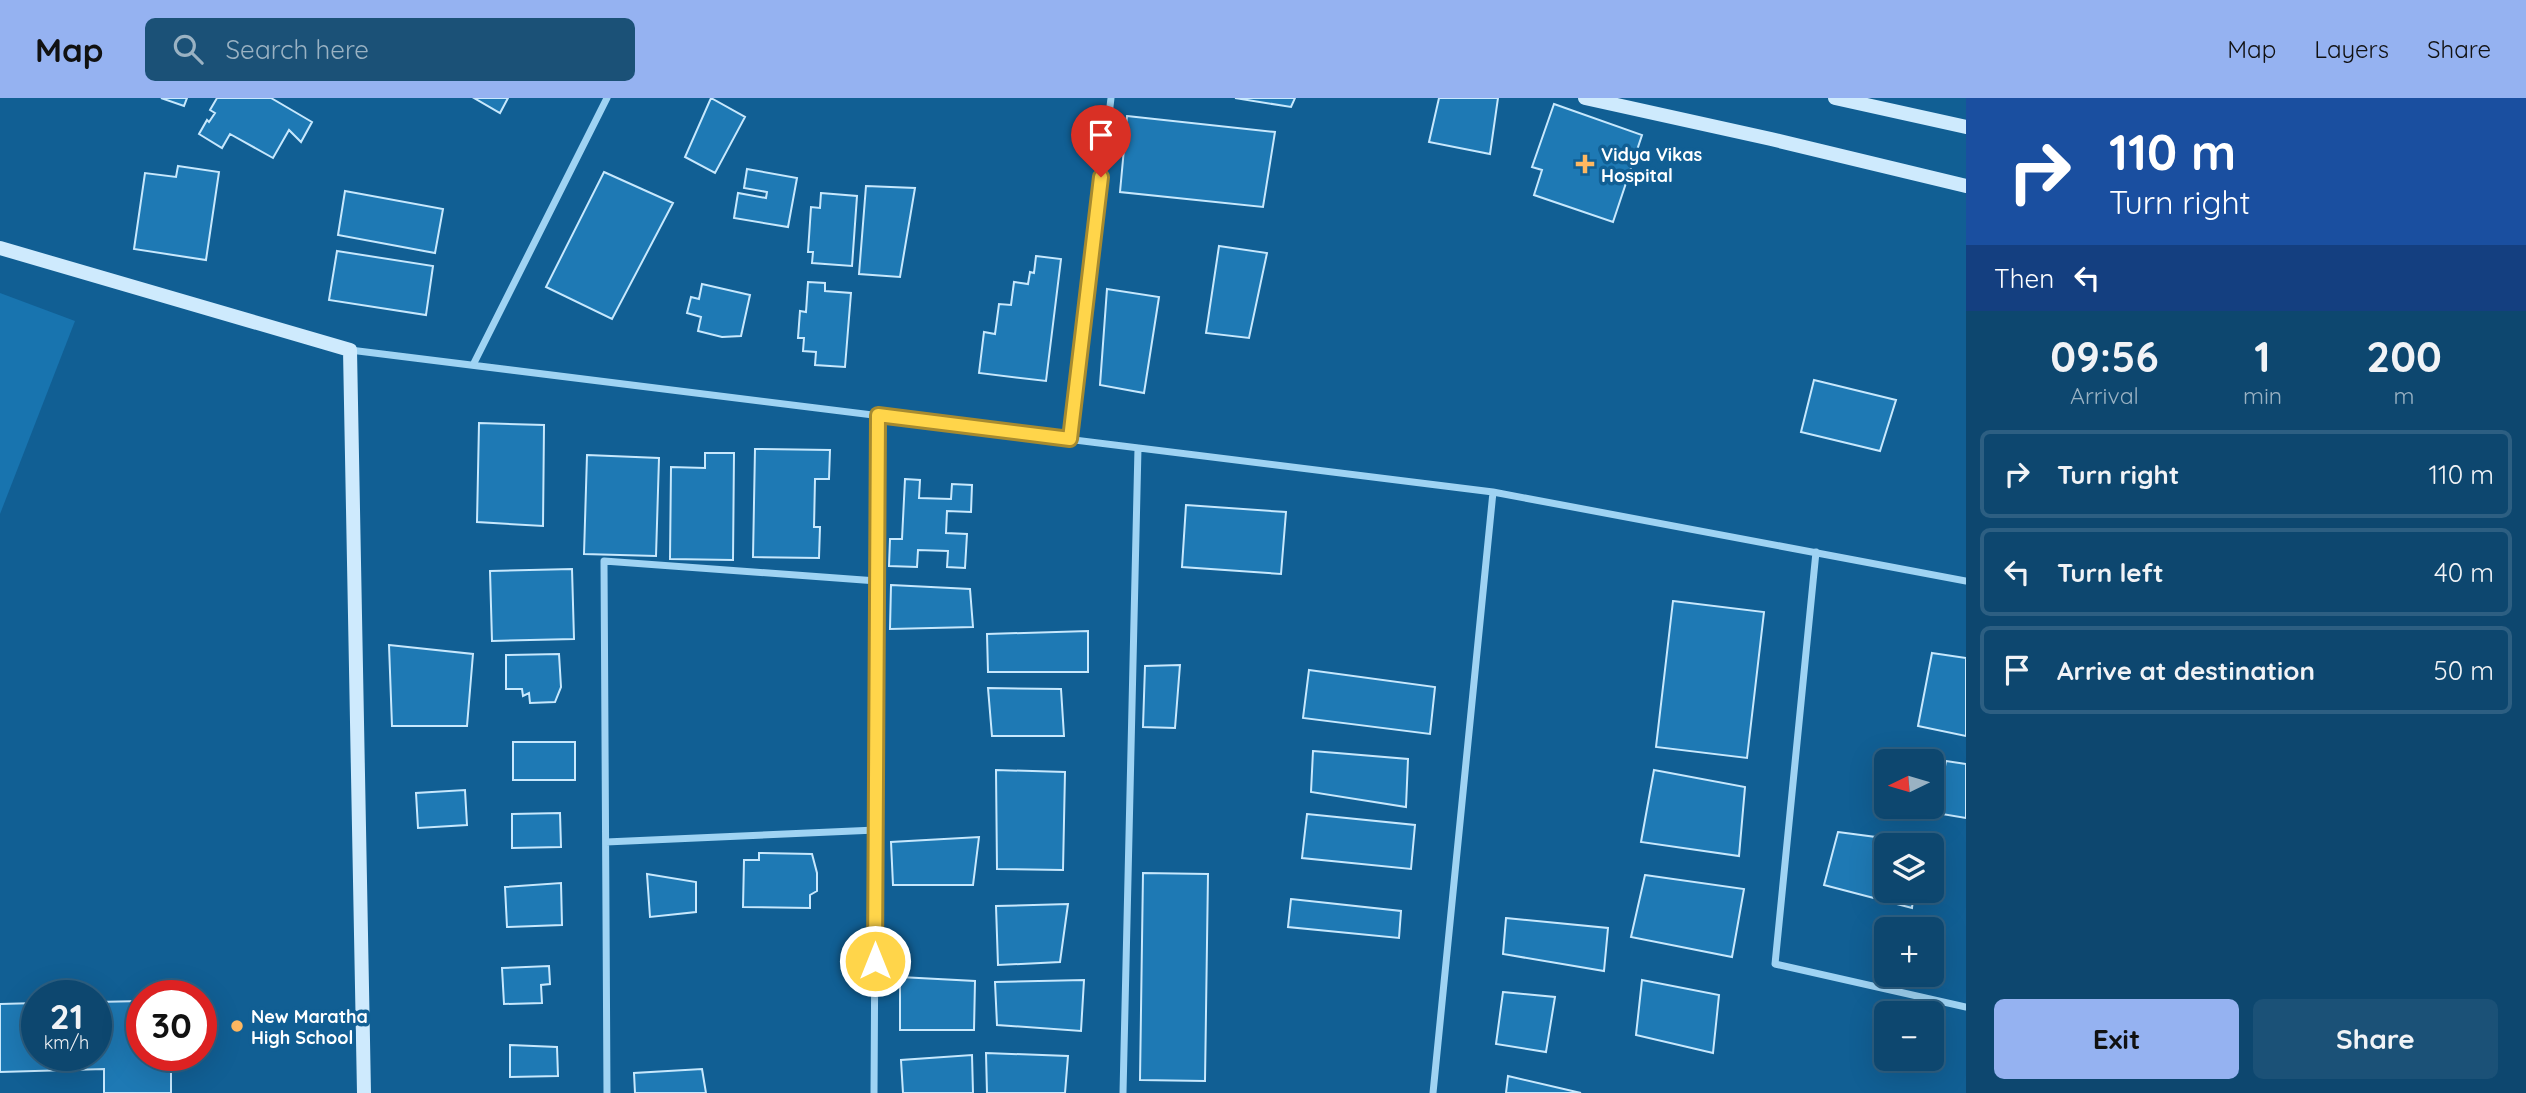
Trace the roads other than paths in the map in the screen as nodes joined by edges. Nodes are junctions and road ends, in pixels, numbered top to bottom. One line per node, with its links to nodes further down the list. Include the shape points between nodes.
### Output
1 (607, 98): 9 (street)
2 (1111, 98): 11 (street)
3 (1585, 98): 6 (street)
4 (1835, 98): 5 (street)
5 (1966, 127)
6 (1966, 186)
7 (0, 248): 8 (street)
8 (350, 350): 9 (street); 20 (street)
9 (473, 365): 10 (street)
10 (878, 415): 11 (street); 16 (street)
11 (1070, 439): 12 (street)
12 (1138, 447): 13 (street); 23 (street)
13 (1493, 492): 14 (street); 24 (street)
14 (1816, 552): 15 (street); 19 (street, via 1775,964)
15 (1966, 581)
16 (877, 582): 17 (street); 18 (street, via 604,561)
17 (876, 830): 18 (street); 22 (street)
18 (606, 842): 21 (street)
19 (1966, 1007)
20 (364, 1093)
21 (607, 1093)
22 (874, 1093)
23 (1123, 1093)
24 (1433, 1093)

